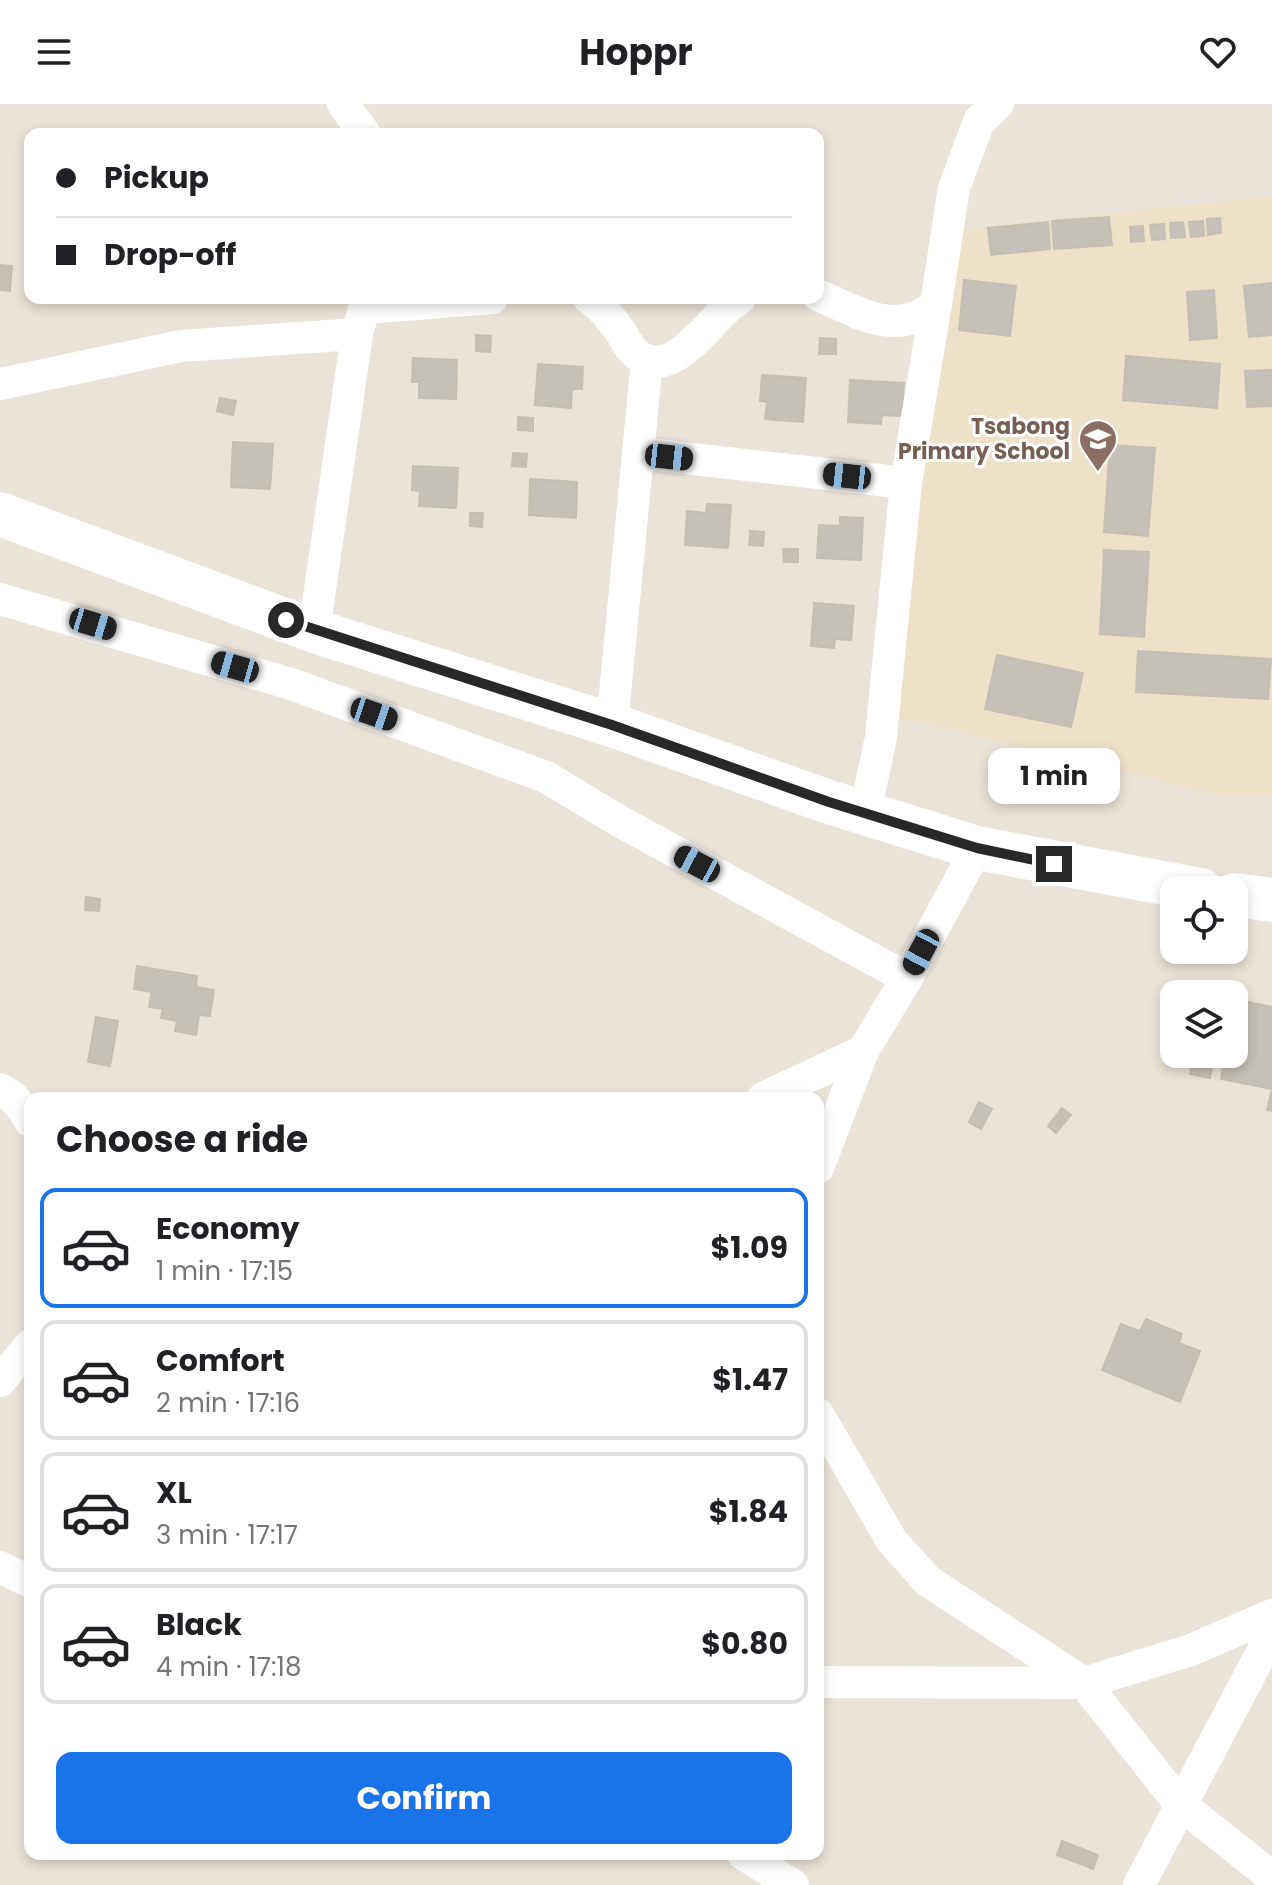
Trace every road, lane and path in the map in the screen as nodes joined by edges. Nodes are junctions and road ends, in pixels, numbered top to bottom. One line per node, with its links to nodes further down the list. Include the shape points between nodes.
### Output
1 (343, 104): 3 (street)
2 (998, 104): 8 (street, via 979,121 954,188)
3 (361, 128)
4 (824, 298): 8 (street, via 890,322 912,320)
5 (440, 304): 9 (street)
6 (597, 304): 10 (street, via 633,353)
7 (730, 304): 10 (street, via 683,353 665,361)
8 (936, 304): 13 (street)
9 (363, 313): 11 (street); 16 (street)
10 (647, 360): 12 (street)
11 (0, 384)
12 (640, 453): 13 (street); 17 (street)
13 (906, 483): 18 (street, via 881,737)
14 (0, 514): 16 (main road)
15 (0, 599): 23 (street, via 291,684 546,777)
16 (314, 631): 17 (main road)
17 (612, 725): 18 (main road)
18 (865, 813): 19 (main road)
19 (977, 848): 20 (main road); 23 (street)
20 (1160, 882)
21 (1248, 897): 22 (main road)
22 (1272, 900)
23 (907, 978): 24 (street)
24 (863, 1051): 26 (street); 28 (street)
25 (0, 1089): 27 (street)
26 (776, 1092)
27 (24, 1111)
28 (824, 1152)
29 (24, 1352): 30 (street)
30 (0, 1381)
31 (824, 1424): 37 (street, via 892,1541 928,1581)
32 (0, 1567): 33 (street)
33 (24, 1579)
34 (1272, 1615): 37 (street, via 1191,1650)
35 (1272, 1633): 38 (street)
36 (824, 1682): 37 (street)
37 (1084, 1683): 38 (street)
38 (1180, 1804): 40 (street); 42 (street)
39 (753, 1860): 41 (street)
40 (1272, 1877)
41 (793, 1885)
42 (1139, 1885)

